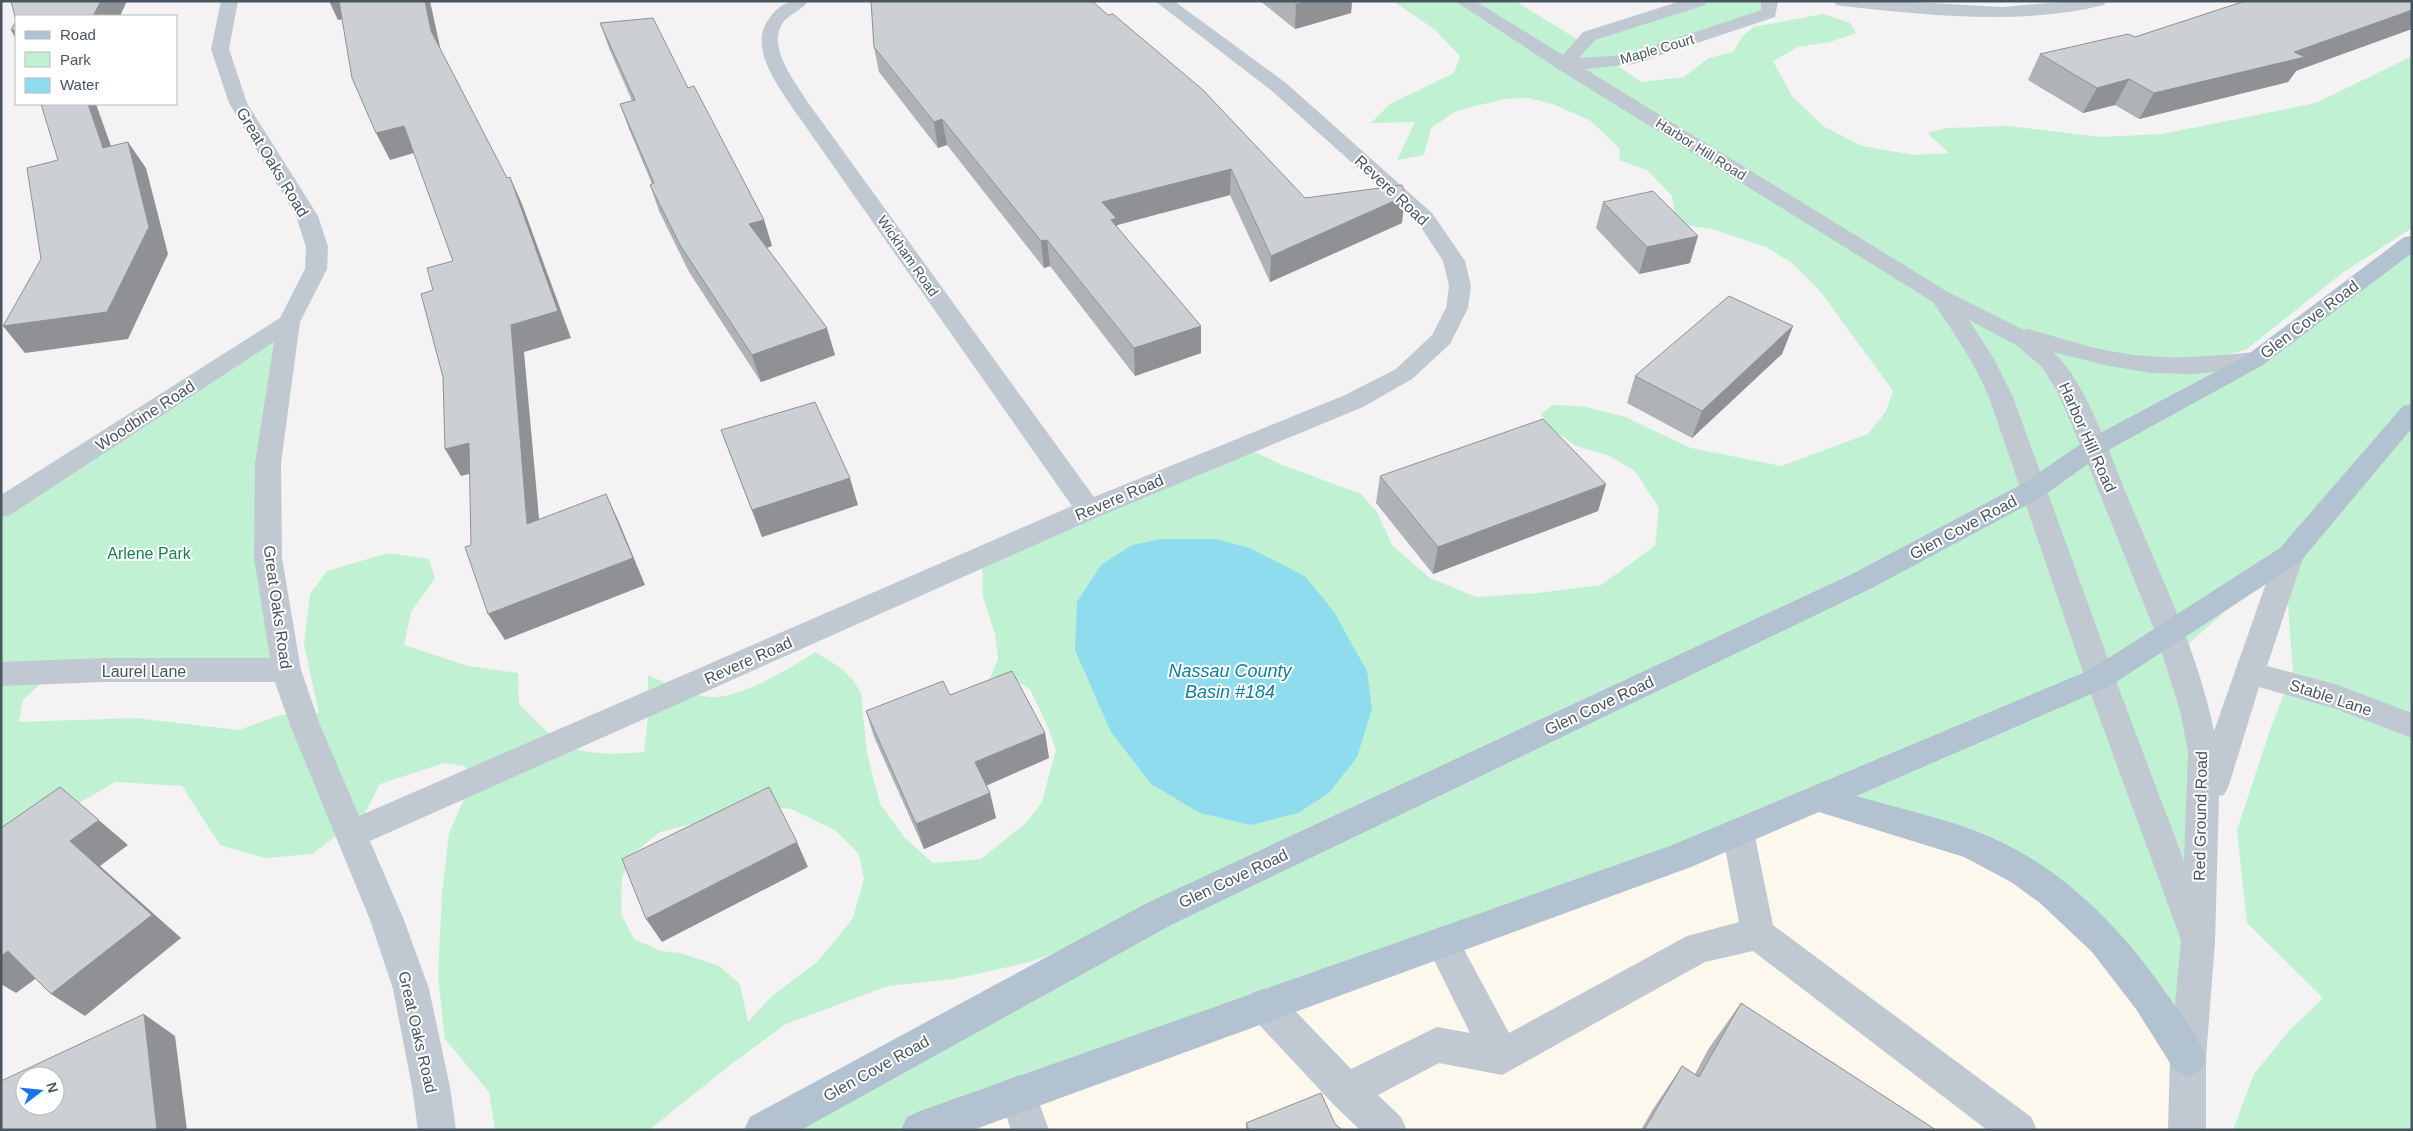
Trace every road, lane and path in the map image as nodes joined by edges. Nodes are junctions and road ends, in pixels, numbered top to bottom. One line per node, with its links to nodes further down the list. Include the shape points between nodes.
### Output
1 (230, 1): 12 (street, Great Oaks Road, via 220,50 238,103 307,216 317,247 316,269)
2 (800, 1): 19 (street, Wickham Road, via 771,26 768,36 773,60 801,106)
3 (1163, 1): 19 (street, Revere Road, via 1279,87 1425,217 1454,261 1460,286 1457,308 1442,339 1404,374 1354,401)
4 (1462, 1): 9 (street, Harbor Hill Road)
5 (1699, 1): 9 (street, Maple Court, via 1589,36)
6 (1770, 1): 9 (street, Maple Court, via 1769,13 1628,60)
7 (1842, 1): 8 (street, via 1991,13 2041,11)
8 (2098, 1)
9 (1564, 64): 11 (street, Harbor Hill Road)
10 (2412, 242): 14 (main road, Glen Cove Road)
11 (1940, 298): 13 (street, Harbor Hill Road); 17 (street, Harbor Hill Road, via 1969,334 1986,362)
12 (289, 322): 18 (street, Woodbine Road); 22 (street, Great Oaks Road, via 268,463 268,558)
13 (2006, 328): 14 (street, via 2101,358 2192,366); 16 (street, Harbor Hill Road, via 2050,362 2069,390)
14 (2255, 360): 16 (main road, Glen Cove Road)
15 (2412, 412): 20 (main road)
16 (2094, 447): 17 (main road, Glen Cove Road); 21 (street, Harbor Hill Road)
17 (2033, 490): 25 (street, Harbor Hill Road); 40 (main road, Glen Cove Road, via 1862,581 1158,914)
18 (1, 508)
19 (1089, 510): 30 (street, Revere Road)
20 (2290, 555): 21 (main road); 23 (street)
21 (2170, 634): 25 (main road); 28 (street, Red Ground Road, via 2195,711 2203,752)
22 (286, 670): 24 (street, Laurel Lane, via 104,670); 30 (street, Great Oaks Road, via 305,725)
23 (2250, 673): 26 (street, Stable Lane, via 2338,697); 28 (street, via 2223,750)
24 (1, 674)
25 (2100, 678): 27 (main road); 33 (street, Red Ground Road)
26 (2412, 726)
27 (1817, 798): 29 (main road); 36 (main road, via 1974,846 2046,886 2075,910 2128,968)
28 (2201, 828): 33 (street, Red Ground Road)
29 (1738, 832): 31 (street); 32 (main road, via 1679,857)
30 (352, 834): 39 (street, Great Oaks Road, via 411,988)
31 (1758, 934): 35 (street, via 1699,947); 44 (street)
32 (1442, 942): 34 (main road); 35 (street)
33 (2198, 942): 36 (street, Red Ground Road)
34 (1265, 1005): 37 (street); 38 (main road)
35 (1502, 1057): 37 (street, via 1437,1046)
36 (2188, 1058): 45 (street, Red Ground Road)
37 (1346, 1091): 43 (street)
38 (1018, 1094): 41 (main road); 42 (street)
39 (437, 1130)
40 (763, 1130)
41 (920, 1130)
42 (1030, 1130)
43 (1388, 1130)
44 (2018, 1130)
45 (2187, 1130)

